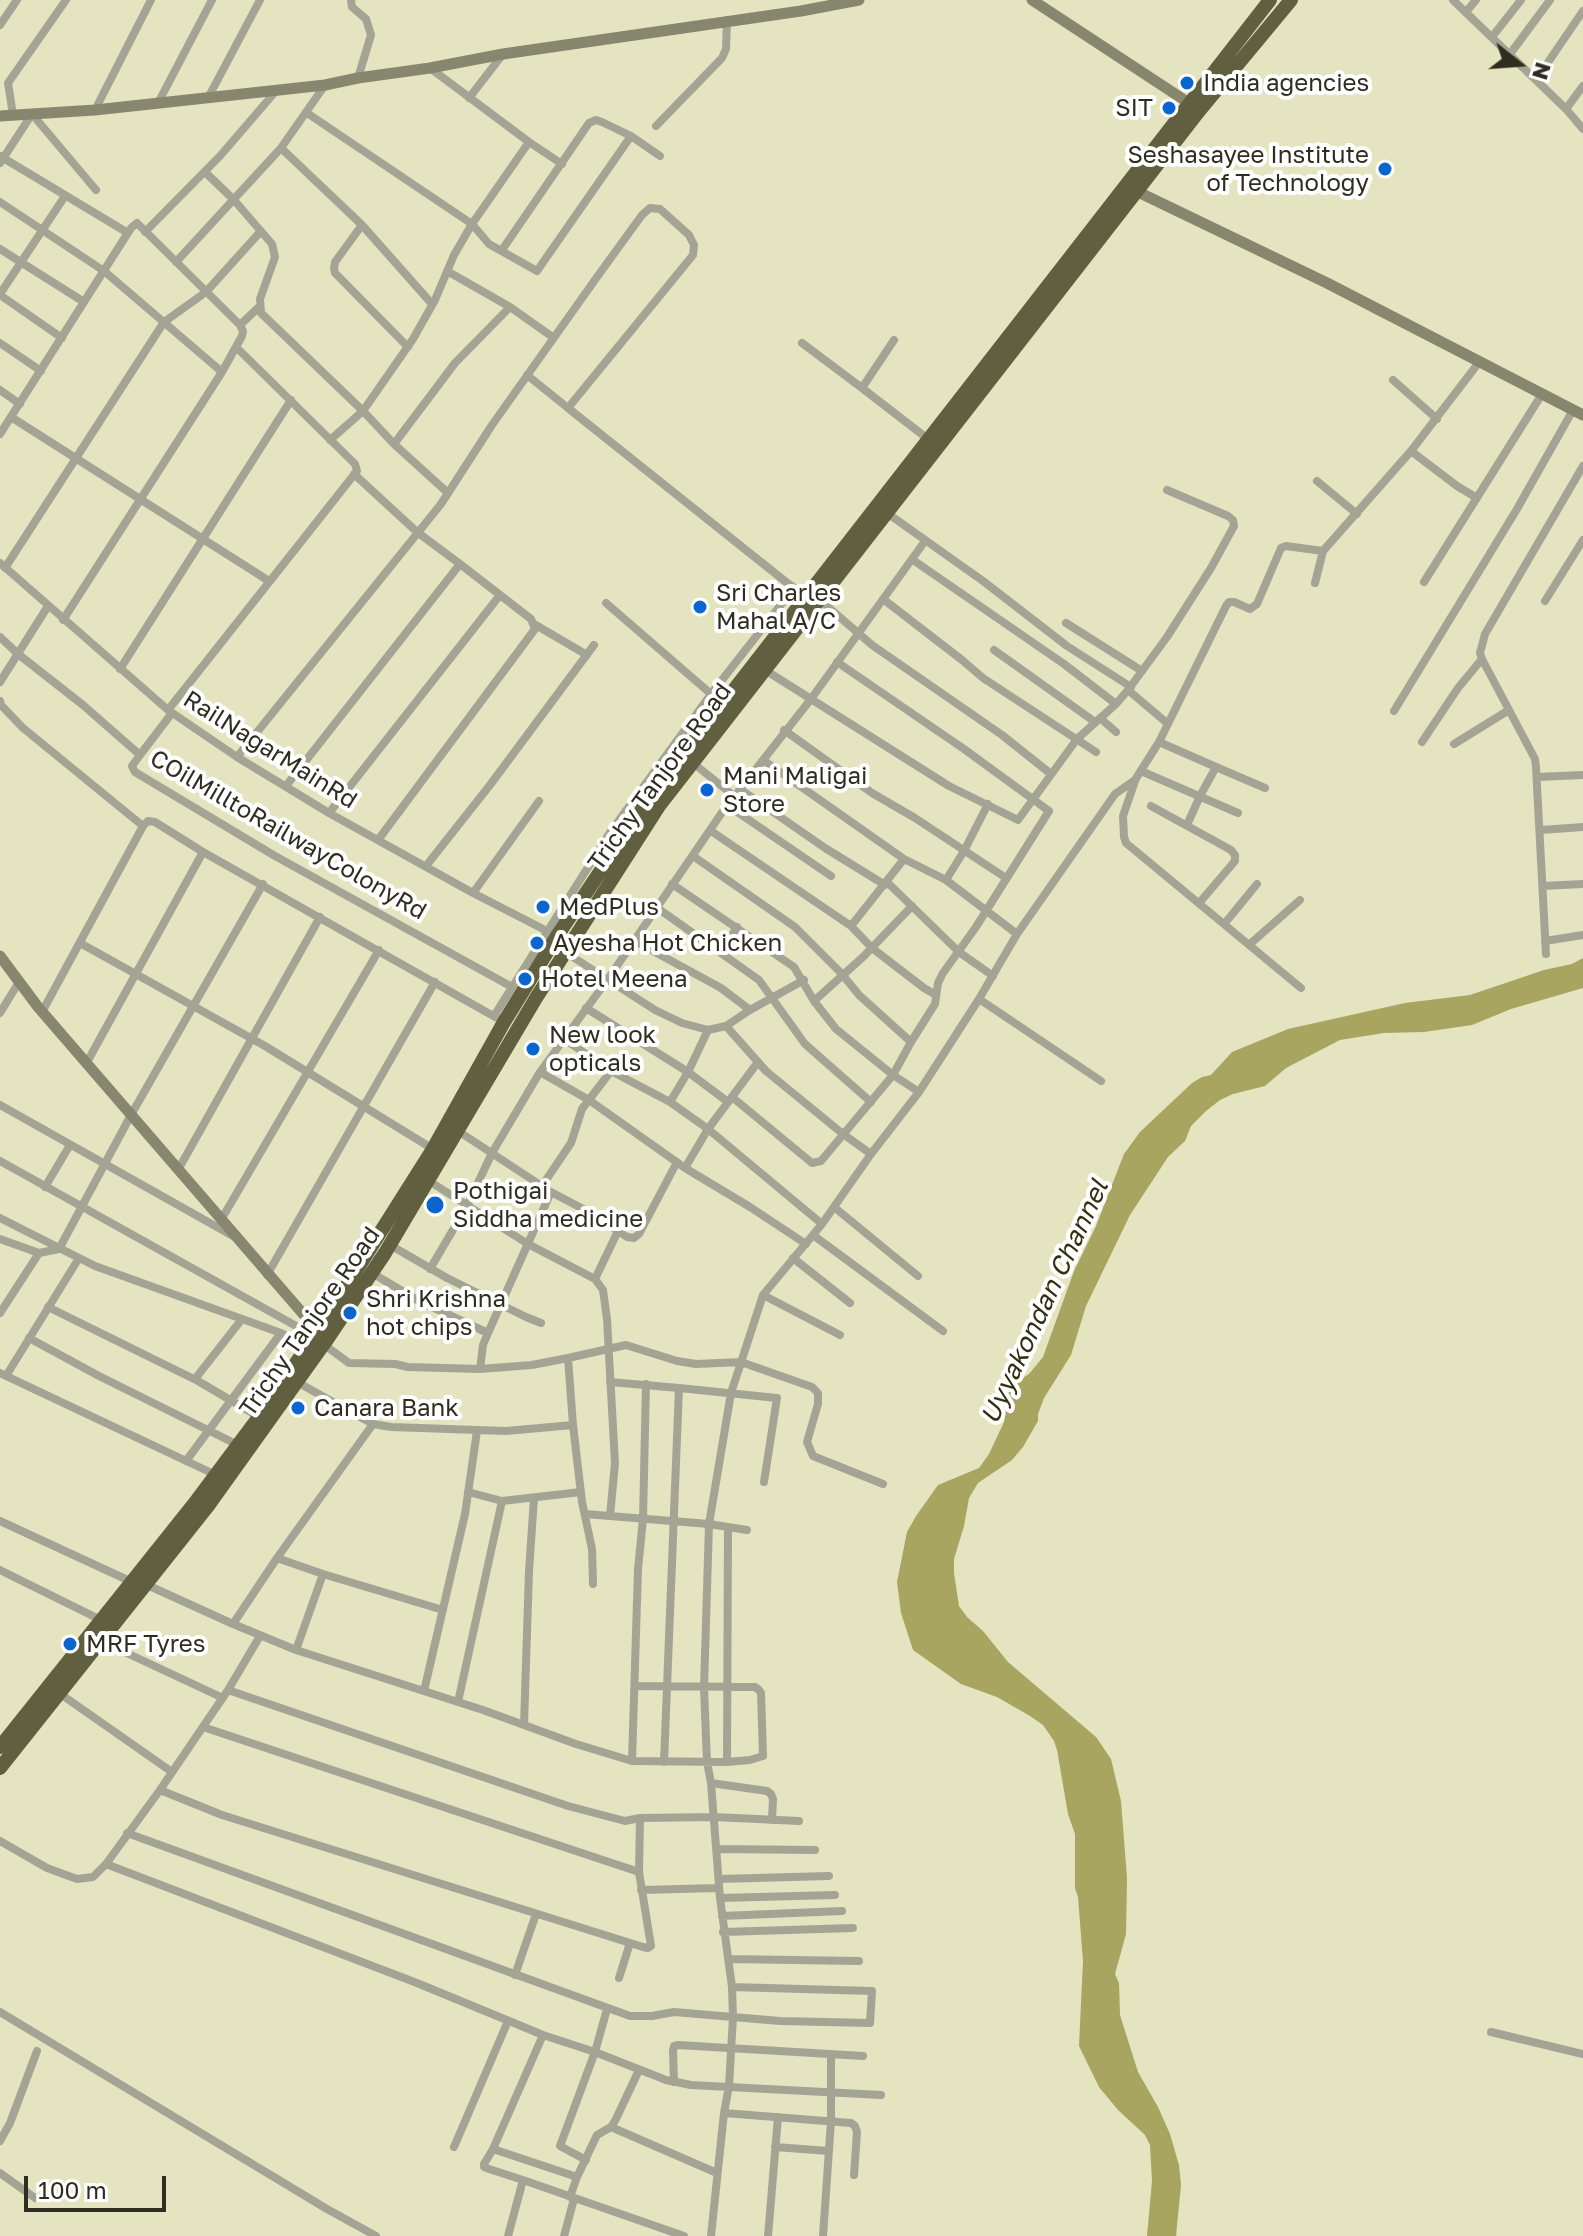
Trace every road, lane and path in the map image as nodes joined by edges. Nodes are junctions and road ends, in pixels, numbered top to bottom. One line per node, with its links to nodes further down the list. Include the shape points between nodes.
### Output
1 (17, 0): 18 (street)
2 (66, 0): 24 (street)
3 (151, 0): 36 (street)
4 (212, 0): 33 (street)
5 (260, 0): 29 (street)
6 (351, 0): 23 (street, via 371,35)
7 (859, 0): 17 (main road)
8 (1032, 0): 34 (main road)
9 (1270, 0): 34 (highway, Trichy Tanjore Road)
10 (1291, 0): 34 (highway, Trichy Tanjore Road)
11 (1453, 0): 16 (street)
12 (1476, 0): 16 (street)
13 (1521, 0): 19 (street)
14 (1550, 0): 21 (street)
15 (1583, 11): 25 (street)
16 (1466, 12): 19 (street)
17 (727, 20): 20 (main road); 40 (street, via 722,58)
18 (0, 25)
19 (1492, 37): 21 (street)
20 (503, 54): 22 (main road); 30 (street)
21 (1510, 54): 25 (street)
22 (430, 68): 23 (main road); 30 (street)
23 (358, 78): 26 (main road)
24 (4, 80): 32 (street)
25 (1536, 80): 35 (street)
26 (325, 85): 28 (main road); 37 (street)
27 (1583, 86): 35 (street)
28 (276, 91): 29 (main road); 48 (street)
29 (208, 98): 33 (main road)
30 (469, 98): 43 (street)
31 (0, 99): 32 (street)
32 (10, 103): 39 (street)
33 (158, 103): 36 (main road)
34 (1194, 107): 50 (highway, Trichy Tanjore Road); 97 (highway, Trichy Tanjore Road)
35 (1566, 109): 41 (street)
36 (95, 110): 38 (main road)
37 (307, 113): 44 (street); 54 (street)
38 (32, 114): 39 (main road); 46 (street); 49 (street)
39 (6, 116)
40 (656, 126)
41 (1583, 129)
42 (631, 136): 45 (street); 47 (street, via 596,120); 61 (street, via 537,271)
43 (529, 142): 47 (street); 54 (street)
44 (281, 148): 52 (street); 55 (street)
45 (660, 156)
46 (1, 159): 51 (street)
47 (562, 164): 61 (street)
48 (205, 172): 52 (street); 58 (street)
49 (96, 190)
50 (1136, 191): 81 (main road); 109 (highway, Trichy Tanjore Road)
51 (65, 196): 56 (street); 59 (street)
52 (234, 200): 57 (street); 63 (street)
53 (0, 202): 56 (street)
54 (472, 224): 61 (street); 65 (street)
55 (362, 225): 69 (street); 80 (street, via 334,269)
56 (42, 229): 62 (street); 64 (street)
57 (261, 231): 66 (street); 70 (street, via 276,252)
58 (145, 232): 59 (street, via 137,223); 63 (street)
59 (128, 233): 64 (street)
60 (0, 249): 62 (street)
61 (502, 250)
62 (21, 262): 67 (street); 68 (street)
63 (176, 262): 66 (street)
64 (104, 271): 68 (street); 72 (street)
65 (447, 271): 69 (street); 71 (street)
66 (206, 292): 72 (street); 73 (street)
67 (0, 295): 74 (street)
68 (84, 302): 74 (street)
69 (432, 304): 80 (street)
70 (259, 307): 73 (street); 92 (street)
71 (510, 307): 75 (street); 99 (street, via 448,371)
72 (164, 322): 83 (street); 101 (street)
73 (240, 325): 79 (street)
74 (62, 338): 82 (street)
75 (554, 338): 84 (street); 91 (street, via 650,208 660,209 689,235 693,255)
76 (894, 340): 86 (street)
77 (0, 343): 82 (street)
78 (802, 343): 86 (street)
79 (236, 347): 83 (street); 89 (street)
80 (408, 347): 92 (street)
81 (1480, 361): 88 (main road); 95 (street)
82 (41, 371): 90 (street)
83 (222, 372): 108 (street)
84 (527, 375): 91 (street); 106 (street)
85 (1393, 380): 95 (street)
86 (862, 388): 97 (street)
87 (0, 390): 90 (street)
88 (1542, 394): 93 (main road); 107 (street)
89 (291, 400): 98 (street); 112 (street)
90 (20, 404): 94 (street)
91 (568, 408): 123 (street)
92 (363, 411): 98 (street); 99 (street)
93 (1578, 412): 150 (street)
94 (11, 417): 96 (street); 101 (street)
95 (1437, 419): 100 (street)
96 (0, 434)
97 (928, 439): 123 (highway, Trichy Tanjore Road)
98 (330, 440): 103 (street, via 355,464)
99 (394, 444): 106 (street)
100 (1411, 451): 107 (street); 110 (street)
101 (76, 458): 108 (street); 118 (street)
102 (1583, 466): 137 (street, via 1485,634)
103 (354, 474): 111 (street); 119 (street)
104 (1317, 481): 110 (street)
105 (1167, 490): 141 (street, via 1228,516 1234,526)
106 (448, 493): 111 (street)
107 (1477, 498): 120 (street)
108 (140, 499): 112 (street); 128 (street)
109 (887, 513): 114 (street); 123 (highway, Trichy Tanjore Road)
110 (1357, 514): 115 (street)
111 (417, 532): 117 (street); 161 (street)
112 (203, 539): 119 (street); 139 (street)
113 (1583, 540): 125 (street)
114 (925, 541): 116 (street); 143 (street)
115 (1323, 551): 121 (street); 152 (street, via 1281,548 1257,604 1250,609 1229,602)
116 (913, 560): 124 (street); 147 (street)
117 (460, 564): 122 (street); 170 (street)
118 (3, 566): 127 (street, RailNagarMainRd)
119 (269, 581): 149 (street)
120 (1424, 582)
121 (1315, 583)
122 (500, 595): 130 (street); 179 (street)
123 (807, 595): 131 (street); 140 (highway, Trichy Tanjore Road); 144 (street); 243 (highway, Trichy Tanjore Road, via 649,799)
124 (883, 599): 131 (street); 155 (street, via 983,678)
125 (1545, 601)
126 (606, 603): 144 (street)
127 (48, 606): 128 (street, RailNagarMainRd); 135 (street)
128 (63, 620): 139 (street, RailNagarMainRd)
129 (1066, 623): 141 (street)
130 (534, 624): 136 (street); 186 (street, via 533,633)
131 (858, 631): 138 (street); 166 (street)
132 (0, 637): 135 (street, COilMilltoRailwayColonyRd)
133 (594, 645): 136 (street)
134 (994, 650): 151 (street)
135 (18, 654): 142 (street); 160 (street, COilMilltoRailwayColonyRd)
136 (587, 655): 191 (street)
137 (1482, 659): 148 (street); 157 (street)
138 (837, 662): 145 (street); 174 (street)
139 (120, 669): 149 (street, RailNagarMainRd)
140 (765, 670): 145 (street); 163 (highway, Trichy Tanjore Road)
141 (1142, 671): 143 (street)
142 (0, 682)
143 (1130, 688): 147 (street); 152 (street)
144 (711, 694): 211 (street, via 611,831)
145 (811, 699): 153 (street); 176 (street, via 949,786)
146 (0, 701): 182 (street, via 23,728)
147 (1116, 704): 151 (street)
148 (1509, 710): 158 (street); 168 (street, via 1535,759)
149 (170, 711): 160 (street); 161 (street, RailNagarMainRd)
150 (1394, 711)
151 (1097, 720): 154 (street); 155 (street)
152 (1167, 723): 156 (street)
153 (784, 730): 162 (street); 187 (street)
154 (1116, 732)
155 (1077, 739): 159 (street); 166 (street)
156 (1159, 742): 164 (street); 165 (street)
157 (1422, 742)
158 (1454, 744)
159 (1096, 752)
160 (140, 755): 232 (street, COilMilltoRailwayColonyRd, via 132,766 135,772)
161 (237, 757): 170 (street, RailNagarMainRd)
162 (763, 760): 172 (street); 190 (street)
163 (693, 763): 172 (street); 220 (highway, Trichy Tanjore Road, via 659,806)
164 (1216, 767): 171 (street); 173 (street)
165 (1141, 771): 169 (street); 173 (street)
166 (1051, 774): 174 (street)
167 (1583, 775): 168 (street)
168 (1537, 777): 184 (street)
169 (1135, 780): 203 (street, via 1123,816 1126,843); 212 (street, via 1115,794)
170 (286, 786): 179 (street, RailNagarMainRd)
171 (1265, 788)
172 (737, 793): 177 (street); 197 (street)
173 (1200, 796): 180 (street); 181 (street)
174 (1031, 799): 176 (street, via 1018,820); 193 (street, via 1049,811)
175 (539, 801): 201 (street)
176 (988, 804): 187 (street)
177 (727, 805): 185 (street); 192 (street)
178 (1151, 806): 181 (street)
179 (329, 813): 186 (street, RailNagarMainRd)
180 (1238, 813)
181 (1187, 825): 203 (street, via 1235,855)
182 (143, 826): 188 (street, via 155,822); 216 (street)
183 (1583, 827): 184 (street)
184 (1541, 830): 200 (street)
185 (711, 831): 189 (street); 209 (street)
186 (378, 840): 191 (street, RailNagarMainRd)
187 (964, 851): 193 (street); 194 (street)
188 (203, 852): 195 (street); 225 (street)
189 (693, 856): 196 (street); 226 (street, via 795,927)
190 (904, 859): 194 (street); 197 (street)
191 (426, 866): 201 (street, RailNagarMainRd)
192 (831, 876)
193 (1006, 878): 206 (street)
194 (946, 880): 206 (street)
195 (263, 884): 207 (street); 238 (street)
196 (672, 884): 205 (street); 210 (street)
197 (886, 884): 204 (street); 209 (street)
198 (1257, 884): 208 (street)
199 (1583, 884): 200 (street)
200 (1543, 886): 215 (street)
201 (473, 893): 211 (street, RailNagarMainRd)
202 (1300, 900): 217 (street)
203 (1200, 902): 208 (street)
204 (912, 906): 218 (street); 221 (street)
205 (656, 907): 214 (street); 222 (street)
206 (985, 911): 212 (street); 221 (street)
207 (320, 917): 219 (street); 246 (street)
208 (1225, 923): 217 (street)
209 (851, 926): 218 (street)
210 (737, 927): 222 (street); 229 (street)
211 (547, 931): 232 (street)
212 (1017, 934): 227 (street)
213 (1583, 935): 215 (street)
214 (633, 940): 228 (street); 240 (street)
215 (1545, 941): 223 (street)
216 (80, 943): 225 (street); 241 (street)
217 (1250, 944): 233 (street)
218 (872, 948): 226 (street); 234 (street)
219 (379, 950): 231 (street); 252 (street)
220 (565, 952): 228 (street); 266 (highway, Trichy Tanjore Road)
221 (959, 952): 227 (street); 234 (street)
222 (721, 953): 235 (street)
223 (1546, 954)
224 (2, 961): 230 (main road)
225 (136, 974): 238 (street); 250 (street)
226 (842, 975): 237 (street); 248 (street)
227 (993, 976): 236 (street)
228 (608, 979): 239 (street); 245 (street, via 655,1010)
229 (804, 980): 235 (street); 237 (street)
230 (19, 982): 241 (main road); 242 (street)
231 (435, 982): 243 (street); 263 (street)
232 (512, 987): 243 (street)
233 (1301, 988)
234 (936, 995): 248 (street)
235 (773, 997): 240 (street); 261 (street, via 805,1044)
236 (979, 999): 256 (street); 257 (street)
237 (814, 1001): 255 (street, via 836,1029)
238 (193, 1006): 246 (street); 264 (street)
239 (586, 1008): 247 (street); 254 (street)
240 (750, 1010): 244 (street)
241 (42, 1012): 250 (main road)
242 (0, 1013)
243 (499, 1019): 269 (highway, Trichy Tanjore Road)
244 (726, 1026): 245 (street); 249 (street)
245 (708, 1030): 254 (street)
246 (252, 1039): 252 (street); 276 (street)
247 (564, 1039): 251 (street); 253 (street)
248 (911, 1042): 255 (street)
249 (758, 1062): 259 (street); 267 (street)
250 (86, 1064): 264 (main road)
251 (611, 1071): 258 (street); 260 (street)
252 (307, 1072): 263 (street); 285 (street)
253 (540, 1072): 258 (street); 270 (street)
254 (688, 1072): 259 (street); 260 (street)
255 (893, 1075): 257 (street); 261 (street)
256 (1101, 1081)
257 (919, 1092): 271 (street)
258 (589, 1100): 273 (street); 278 (street, via 578,1115 571,1143)
259 (730, 1100): 265 (street); 267 (street, via 812,1163 821,1161)
260 (670, 1102): 265 (street)
261 (871, 1102): 267 (street)
262 (0, 1105): 268 (street)
263 (363, 1106): 269 (street); 300 (street)
264 (131, 1115): 274 (street); 276 (main road)
265 (708, 1129): 275 (street); 286 (street)
266 (458, 1131): 270 (street); 277 (highway, Trichy Tanjore Road)
267 (843, 1134): 271 (street)
268 (70, 1145): 274 (street); 279 (street)
269 (433, 1149): 315 (highway, Trichy Tanjore Road)
270 (492, 1153): 278 (street); 281 (street)
271 (871, 1154): 282 (street)
272 (0, 1161): 279 (street)
273 (677, 1162): 275 (street); 287 (street, via 639,1234 627,1237)
274 (105, 1164): 283 (street); 289 (street)
275 (685, 1168): 292 (street)
276 (178, 1170): 285 (main road)
277 (429, 1181): 281 (street); 293 (highway, Trichy Tanjore Road)
278 (542, 1186): 280 (street)
279 (45, 1187): 283 (street)
280 (551, 1192): 287 (street); 291 (street)
281 (467, 1206): 291 (street); 298 (street)
282 (834, 1207): 286 (street); 301 (street)
283 (82, 1208): 294 (street); 315 (street)
284 (0, 1218): 294 (street)
285 (221, 1220): 289 (main road)
286 (822, 1224): 288 (street)
287 (618, 1231): 302 (street)
288 (813, 1235): 292 (street); 310 (street)
289 (237, 1238): 300 (main road)
290 (0, 1239): 295 (street)
291 (528, 1244): 302 (street); 305 (street)
292 (806, 1244): 297 (street)
293 (390, 1245): 298 (street); 299 (highway, Trichy Tanjore Road)
294 (59, 1249): 295 (street); 296 (street)
295 (39, 1253): 307 (street)
296 (79, 1258): 306 (street); 308 (street)
297 (793, 1258): 303 (street); 304 (street)
298 (430, 1269): 305 (street)
299 (372, 1273): 312 (street); 315 (highway, Trichy Tanjore Road)
300 (267, 1275): 315 (main road)
301 (918, 1276)
302 (595, 1279): 316 (street, via 603,1290)
303 (763, 1295): 313 (street); 318 (street)
304 (850, 1303)
305 (500, 1305): 309 (street); 312 (street)
306 (48, 1307): 314 (street); 321 (street)
307 (0, 1313)
308 (242, 1319): 311 (street); 321 (street)
309 (541, 1323)
310 (943, 1331)
311 (281, 1333): 315 (street); 327 (street)
312 (488, 1333): 319 (street)
313 (840, 1335)
314 (29, 1338): 320 (street); 331 (street)
315 (318, 1340): 319 (street, via 349,1363); 322 (highway, Trichy Tanjore Road); 328 (highway, Trichy Tanjore Road)
316 (608, 1348): 317 (street); 318 (street, via 626,1345 696,1364); 323 (street)
317 (568, 1358): 319 (street); 330 (street)
318 (741, 1362): 326 (street); 337 (street, via 812,1387 818,1393 807,1442 813,1456)
319 (480, 1369)
320 (3, 1374): 334 (street)
321 (195, 1379): 327 (street)
322 (297, 1382): 329 (street); 353 (highway, Trichy Tanjore Road, via 208,1506)
323 (610, 1382): 324 (street); 343 (street, via 615,1463)
324 (646, 1384): 325 (street); 344 (street)
325 (679, 1388): 326 (street); 346 (street)
326 (731, 1393): 336 (street, via 777,1398); 347 (street)
327 (232, 1401): 328 (street); 331 (street)
328 (259, 1417): 333 (highway, Trichy Tanjore Road)
329 (373, 1424): 332 (street); 350 (street)
330 (573, 1425): 332 (street); 339 (street)
331 (210, 1430): 333 (street); 334 (street)
332 (477, 1431): 338 (street)
333 (238, 1445): 335 (highway, Trichy Tanjore Road)
334 (186, 1461): 335 (street)
335 (216, 1475): 353 (highway, Trichy Tanjore Road)
336 (764, 1482)
337 (883, 1484)
338 (468, 1492): 341 (street); 355 (street)
339 (581, 1492): 340 (street); 342 (street)
340 (534, 1498): 341 (street); 369 (street)
341 (502, 1501): 368 (street)
342 (585, 1514): 343 (street); 354 (street)
343 (610, 1516): 344 (street)
344 (643, 1519): 346 (street); 361 (street)
345 (0, 1521): 353 (street)
346 (673, 1521): 347 (street); 362 (street)
347 (709, 1524): 348 (street); 363 (street)
348 (728, 1527): 349 (street); 364 (street)
349 (747, 1530)
350 (277, 1558): 352 (street); 357 (street)
351 (0, 1570): 356 (street)
352 (323, 1574): 355 (street); 360 (street)
353 (139, 1583): 356 (highway, Trichy Tanjore Road); 357 (street); 359 (highway, Trichy Tanjore Road)
354 (593, 1584)
355 (443, 1610): 365 (street)
356 (101, 1620): 371 (highway, Trichy Tanjore Road)
357 (233, 1624): 358 (street)
358 (260, 1636): 360 (street); 367 (street)
359 (101, 1641): 366 (highway, Trichy Tanjore Road); 367 (street)
360 (296, 1650): 365 (street)
361 (635, 1686): 362 (street); 372 (street)
362 (667, 1687): 363 (street); 373 (street)
363 (704, 1688): 364 (street); 374 (street)
364 (727, 1688): 375 (street); 375 (street, via 759,1690 764,1752 760,1759)
365 (424, 1691): 368 (street)
366 (59, 1693): 376 (highway, Trichy Tanjore Road); 377 (street)
367 (226, 1694): 370 (street); 381 (street, via 568,1806 625,1821)
368 (458, 1702): 369 (street)
369 (524, 1725): 372 (street)
370 (203, 1727): 377 (street); 389 (street)
371 (2, 1741)
372 (632, 1761): 373 (street)
373 (664, 1762): 374 (street)
374 (707, 1762): 375 (street); 378 (street)
375 (727, 1762)
376 (0, 1768)
377 (172, 1772): 379 (street)
378 (711, 1783): 380 (street); 382 (street, via 771,1794)
379 (160, 1790): 384 (street); 395 (street, via 222,1815)
380 (714, 1817): 381 (street); 382 (street); 386 (street)
381 (640, 1818): 389 (street)
382 (772, 1820): 383 (street)
383 (799, 1821)
384 (127, 1833): 388 (street); 402 (street)
385 (0, 1841): 388 (street, via 77,1879 93,1877)
386 (717, 1849): 387 (street); 391 (street)
387 (815, 1850)
388 (106, 1864): 408 (street)
389 (639, 1872): 392 (street)
390 (829, 1876): 391 (street)
391 (719, 1888): 392 (street); 393 (street); 396 (street)
392 (641, 1890): 399 (street, via 651,1946)
393 (835, 1895)
394 (842, 1911): 396 (street)
395 (536, 1914): 399 (street); 402 (street)
396 (722, 1916): 398 (street)
397 (853, 1928): 398 (street)
398 (723, 1932): 400 (street)
399 (630, 1943): 403 (street)
400 (728, 1959): 401 (street); 404 (street)
401 (859, 1961)
402 (515, 1975): 405 (street)
403 (619, 1978)
404 (732, 1987): 407 (street); 407 (street, via 872,1991 870,2023)
405 (607, 2009): 407 (street, via 630,2016 674,2012); 413 (street)
406 (0, 2012): 440 (street)
407 (733, 2017): 411 (street)
408 (508, 2021): 410 (street); 427 (street)
409 (1491, 2032): 414 (street)
410 (543, 2035): 413 (street); 429 (street)
411 (732, 2049): 415 (street); 418 (street, via 674,2046); 419 (street)
412 (37, 2051): 426 (street)
413 (595, 2052): 417 (street); 431 (street, via 560,2146)
414 (1583, 2054)
415 (831, 2055): 416 (street); 420 (street)
416 (863, 2056)
417 (639, 2070): 418 (street); 425 (street)
418 (674, 2082): 419 (street)
419 (729, 2086): 420 (street); 422 (street)
420 (830, 2091): 421 (street); 424 (street)
421 (881, 2095)
422 (724, 2113): 423 (street); 433 (street)
423 (778, 2117): 424 (street); 428 (street)
424 (831, 2121): 430 (street); 434 (street, via 855,2126)
425 (611, 2127): 431 (street, via 597,2135); 433 (street)
426 (0, 2141)
427 (454, 2147)
428 (775, 2147): 430 (street); 445 (street)
429 (493, 2149): 435 (street); 436 (street, via 484,2167)
430 (829, 2151): 446 (street)
431 (586, 2160): 435 (street)
432 (0, 2173): 437 (street)
433 (717, 2173): 444 (street)
434 (854, 2175)
435 (577, 2177): 438 (street)
436 (523, 2180): 438 (street); 441 (street)
437 (35, 2198)
438 (572, 2198): 439 (street); 442 (street)
439 (673, 2234): 443 (street)
440 (376, 2236)
441 (508, 2236)
442 (564, 2236)
443 (684, 2236)
444 (711, 2236)
445 (768, 2236)
446 (823, 2236)

